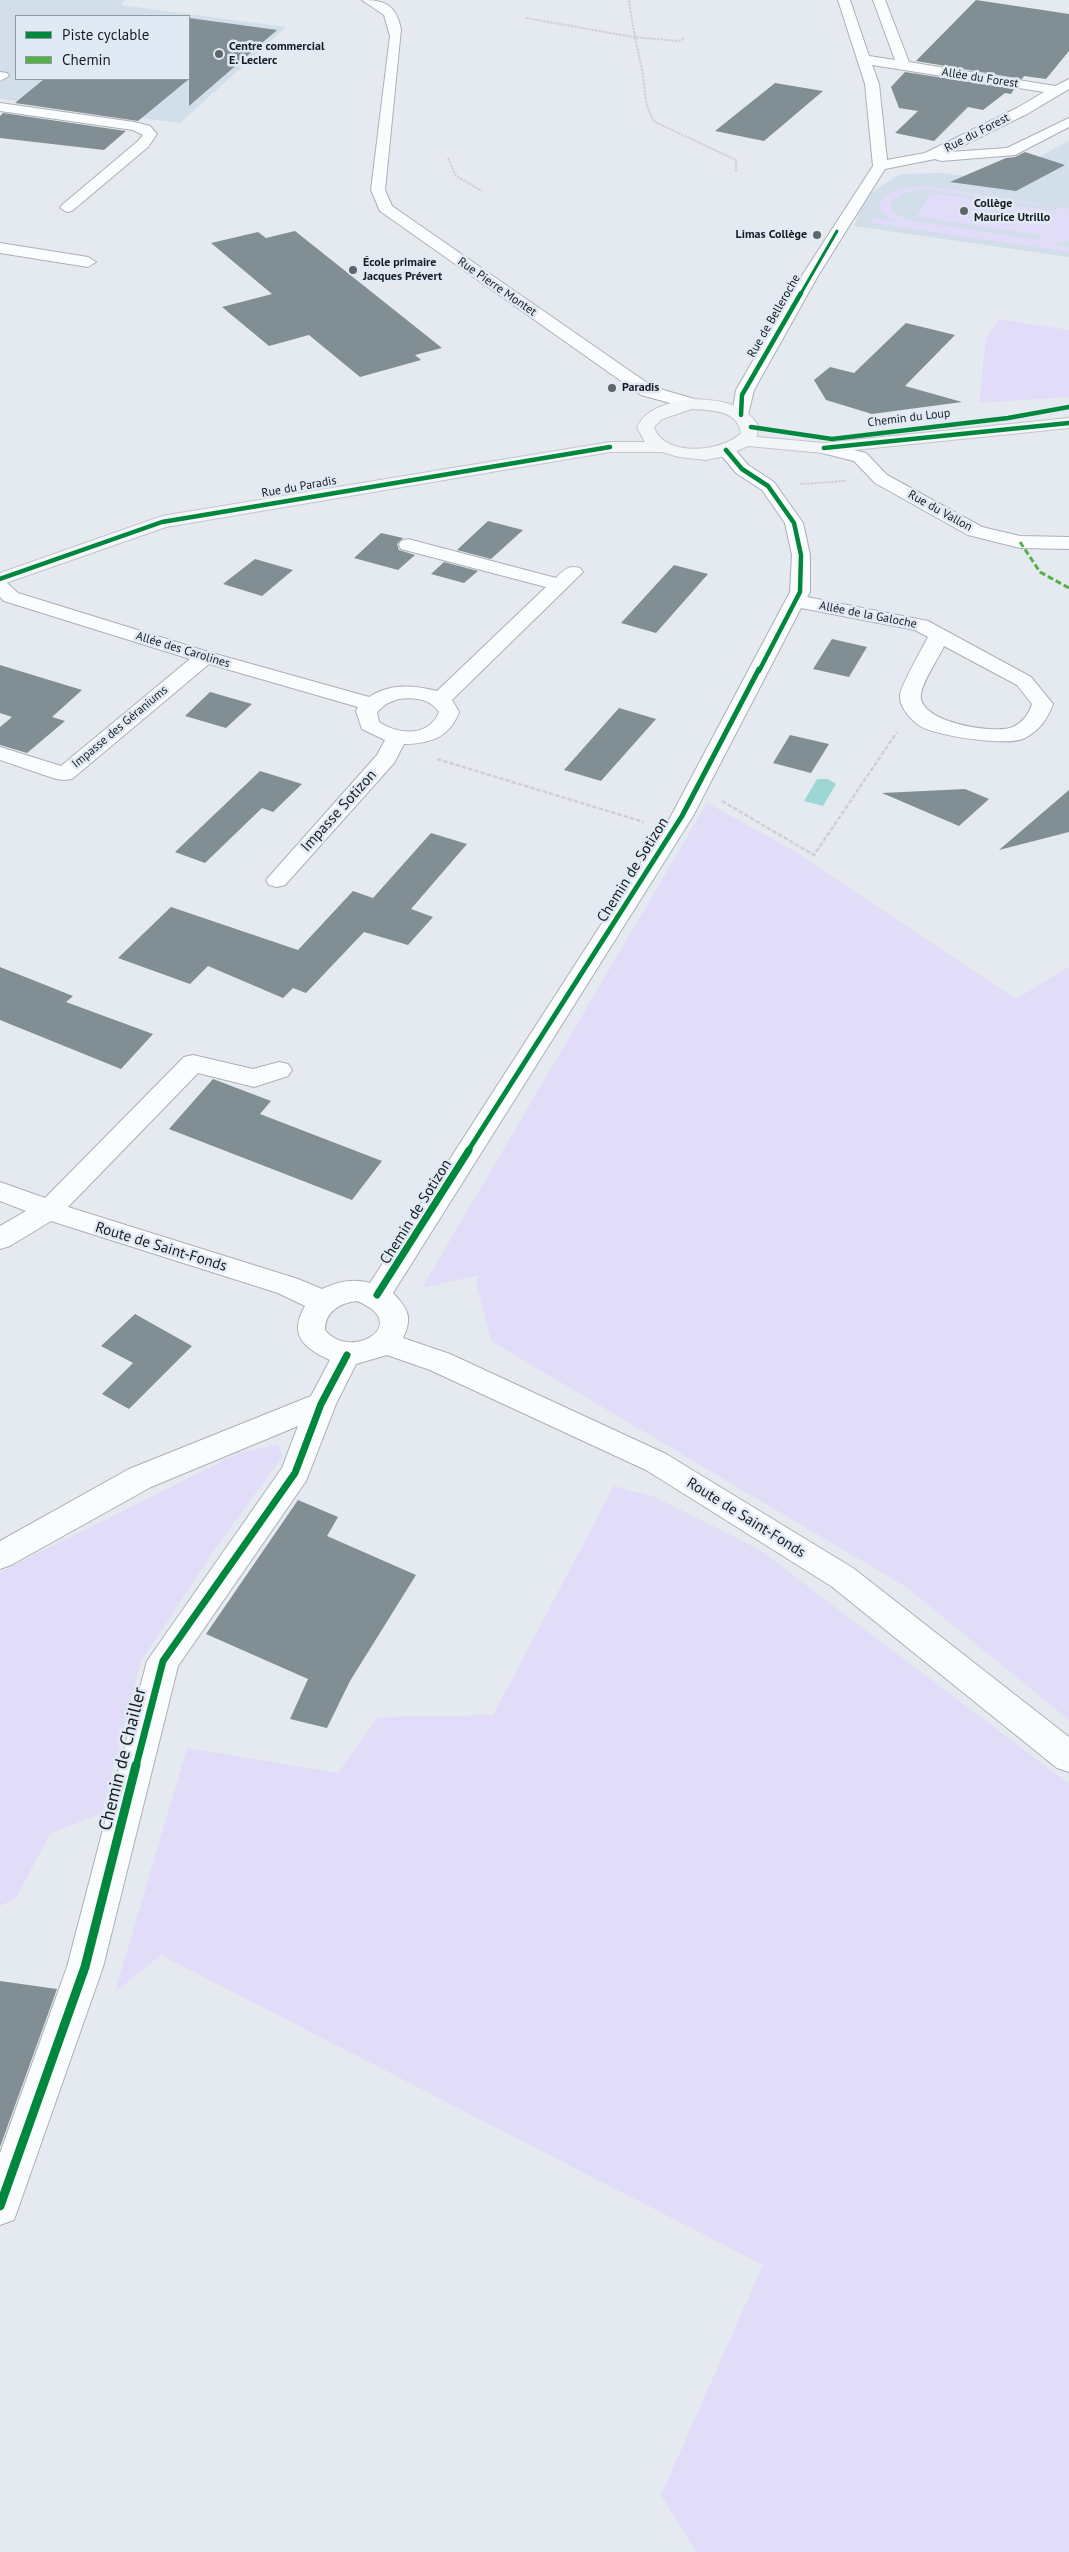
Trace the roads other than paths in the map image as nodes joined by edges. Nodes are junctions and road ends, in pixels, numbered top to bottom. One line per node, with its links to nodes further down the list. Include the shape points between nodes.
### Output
1 (368, 0): 21 (street, Rue Pierre Montet, via 380,3 392,13 396,36 378,190 385,208)
2 (844, 0): 4 (street)
3 (879, 0): 5 (street)
4 (862, 59): 5 (street, Allée du Forest); 16 (street, via 872,84)
5 (903, 65): 7 (street, Allée du Forest)
6 (1069, 100): 7 (street, Allée du Forest)
7 (1060, 105): 9 (street); 10 (street, Rue du Forest, via 1032,105)
8 (0, 107): 18 (street, via 134,126 150,134 144,144)
9 (1054, 129): 10 (street); 11 (street)
10 (982, 131): 12 (street, Rue du Forest)
11 (1040, 137): 12 (street); 13 (street)
12 (968, 138): 14 (street, Rue du Forest)
13 (1027, 144): 14 (street); 15 (street, via 1010,152)
14 (951, 146): 15 (street, Rue du Forest)
15 (929, 158): 16 (street, Rue du Forest)
16 (880, 166): 17 (street); 22 (street, Rue de Belleroche, via 811,274)
17 (983, 166)
18 (67, 208)
19 (0, 248): 20 (street)
20 (88, 262)
21 (646, 391): 23 (street, Rue Pierre Montet); 24 (street)
22 (742, 395): 23 (street); 26 (street, Rue de Belleroche)
23 (701, 404): 24 (main road, Rue du Paradis, via 678,406); 26 (main road)
24 (651, 422): 27 (main road, Rue du Paradis); 28 (main road, via 656,442)
25 (1069, 423): 29 (main road)
26 (746, 428): 29 (main road); 30 (main road)
27 (610, 447): 28 (main road, Rue du Paradis); 35 (main road, Rue du Paradis, via 162,522)
28 (665, 447): 31 (main road)
29 (824, 448): 33 (street, Rue du Vallon, via 860,457 882,479 950,518 991,536 1020,542)
30 (726, 450): 31 (main road); 32 (street, Chemin de Sotizon)
31 (687, 453): 32 (street, Chemin de Sotizon)
32 (742, 469): 37 (street, Chemin de Sotizon, via 768,486 794,522 800,555 800,592)
33 (1069, 543)
34 (408, 545): 40 (street, via 566,578)
35 (0, 579)
36 (0, 587): 39 (street, Allée des Carolines, via 11,597)
37 (796, 601): 38 (street, Allée de la Galoche, via 921,625); 49 (street, Chemin de Sotizon, via 673,830)
38 (939, 635): 38 (street, Allée de la Galoche, via 1024,680 1043,704 1037,719 1017,734 974,734 928,722 913,708 910,695)
39 (205, 657): 41 (street, Allée des Carolines); 43 (street, Impasse des Géraniums, via 64,774)
40 (440, 700): 41 (street, via 417,692 404,692 380,698); 42 (street, via 446,706 448,720 435,732)
41 (371, 704): 42 (street, via 366,711 369,725 386,736)
42 (405, 738): 44 (street, Impasse Sotizon)
43 (0, 753)
44 (277, 880)
45 (279, 1070): 47 (street, via 254,1078 193,1063)
46 (0, 1191): 47 (street, Route de Saint-Fonds)
47 (49, 1210): 48 (street); 50 (street, Route de Saint-Fonds, via 288,1286)
48 (0, 1239)
49 (377, 1295): 50 (street, via 359,1290 339,1293); 51 (street, via 390,1304 396,1317 394,1331)
50 (323, 1302): 52 (street, via 313,1314 311,1328 317,1341 330,1351)
51 (385, 1343): 52 (street, via 368,1352); 55 (street, Route de Saint-Fonds, via 440,1362 656,1462 842,1577)
52 (347, 1355): 53 (street, Chemin de Chailler)
53 (321, 1404): 54 (street, via 140,1478); 56 (street, Chemin de Chailler, via 295,1473 163,1661 85,1967)
54 (0, 1556)
55 (1069, 1757)
56 (0, 2206)

